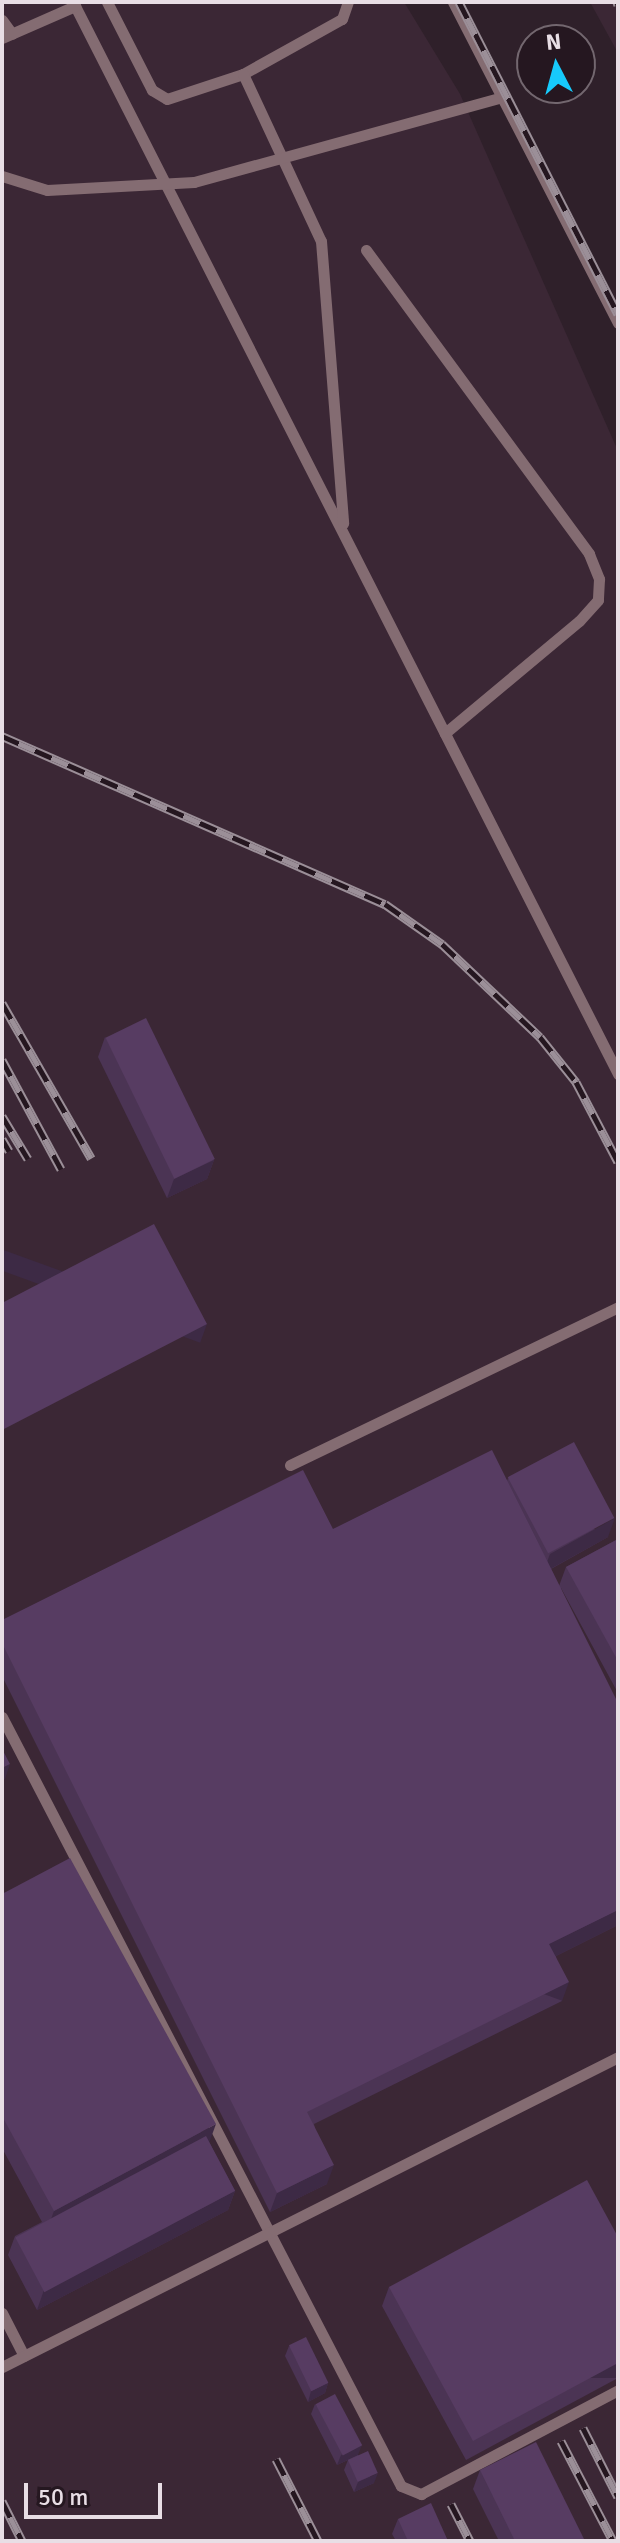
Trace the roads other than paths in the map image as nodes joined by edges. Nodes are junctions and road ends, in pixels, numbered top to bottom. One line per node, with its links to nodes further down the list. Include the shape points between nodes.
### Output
1 (107, 2): 7 (lane, via 161,99)
2 (348, 2): 7 (lane, via 342,19)
3 (453, 2): 8 (lane)
4 (74, 4): 6 (lane); 11 (lane)
5 (2, 20): 6 (lane)
6 (7, 36)
7 (243, 74): 9 (lane)
8 (502, 97): 9 (lane); 13 (lane)
9 (278, 158): 11 (lane); 14 (lane, via 321,241)
10 (2, 176): 11 (lane, via 47,190)
11 (168, 184): 14 (lane)
12 (366, 250): 15 (lane, via 589,554 599,579 598,600 579,621)
13 (618, 323)
14 (344, 534): 15 (lane)
15 (445, 733): 16 (lane)
16 (618, 1074)
17 (618, 1307): 18 (lane)
18 (290, 1465)
19 (2, 1717): 21 (lane)
20 (618, 2057): 21 (lane)
21 (274, 2235): 23 (lane); 25 (lane, via 410,2493 421,2494)
22 (2, 2313): 23 (lane)
23 (24, 2356): 24 (lane)
24 (2, 2367)
25 (618, 2390)

